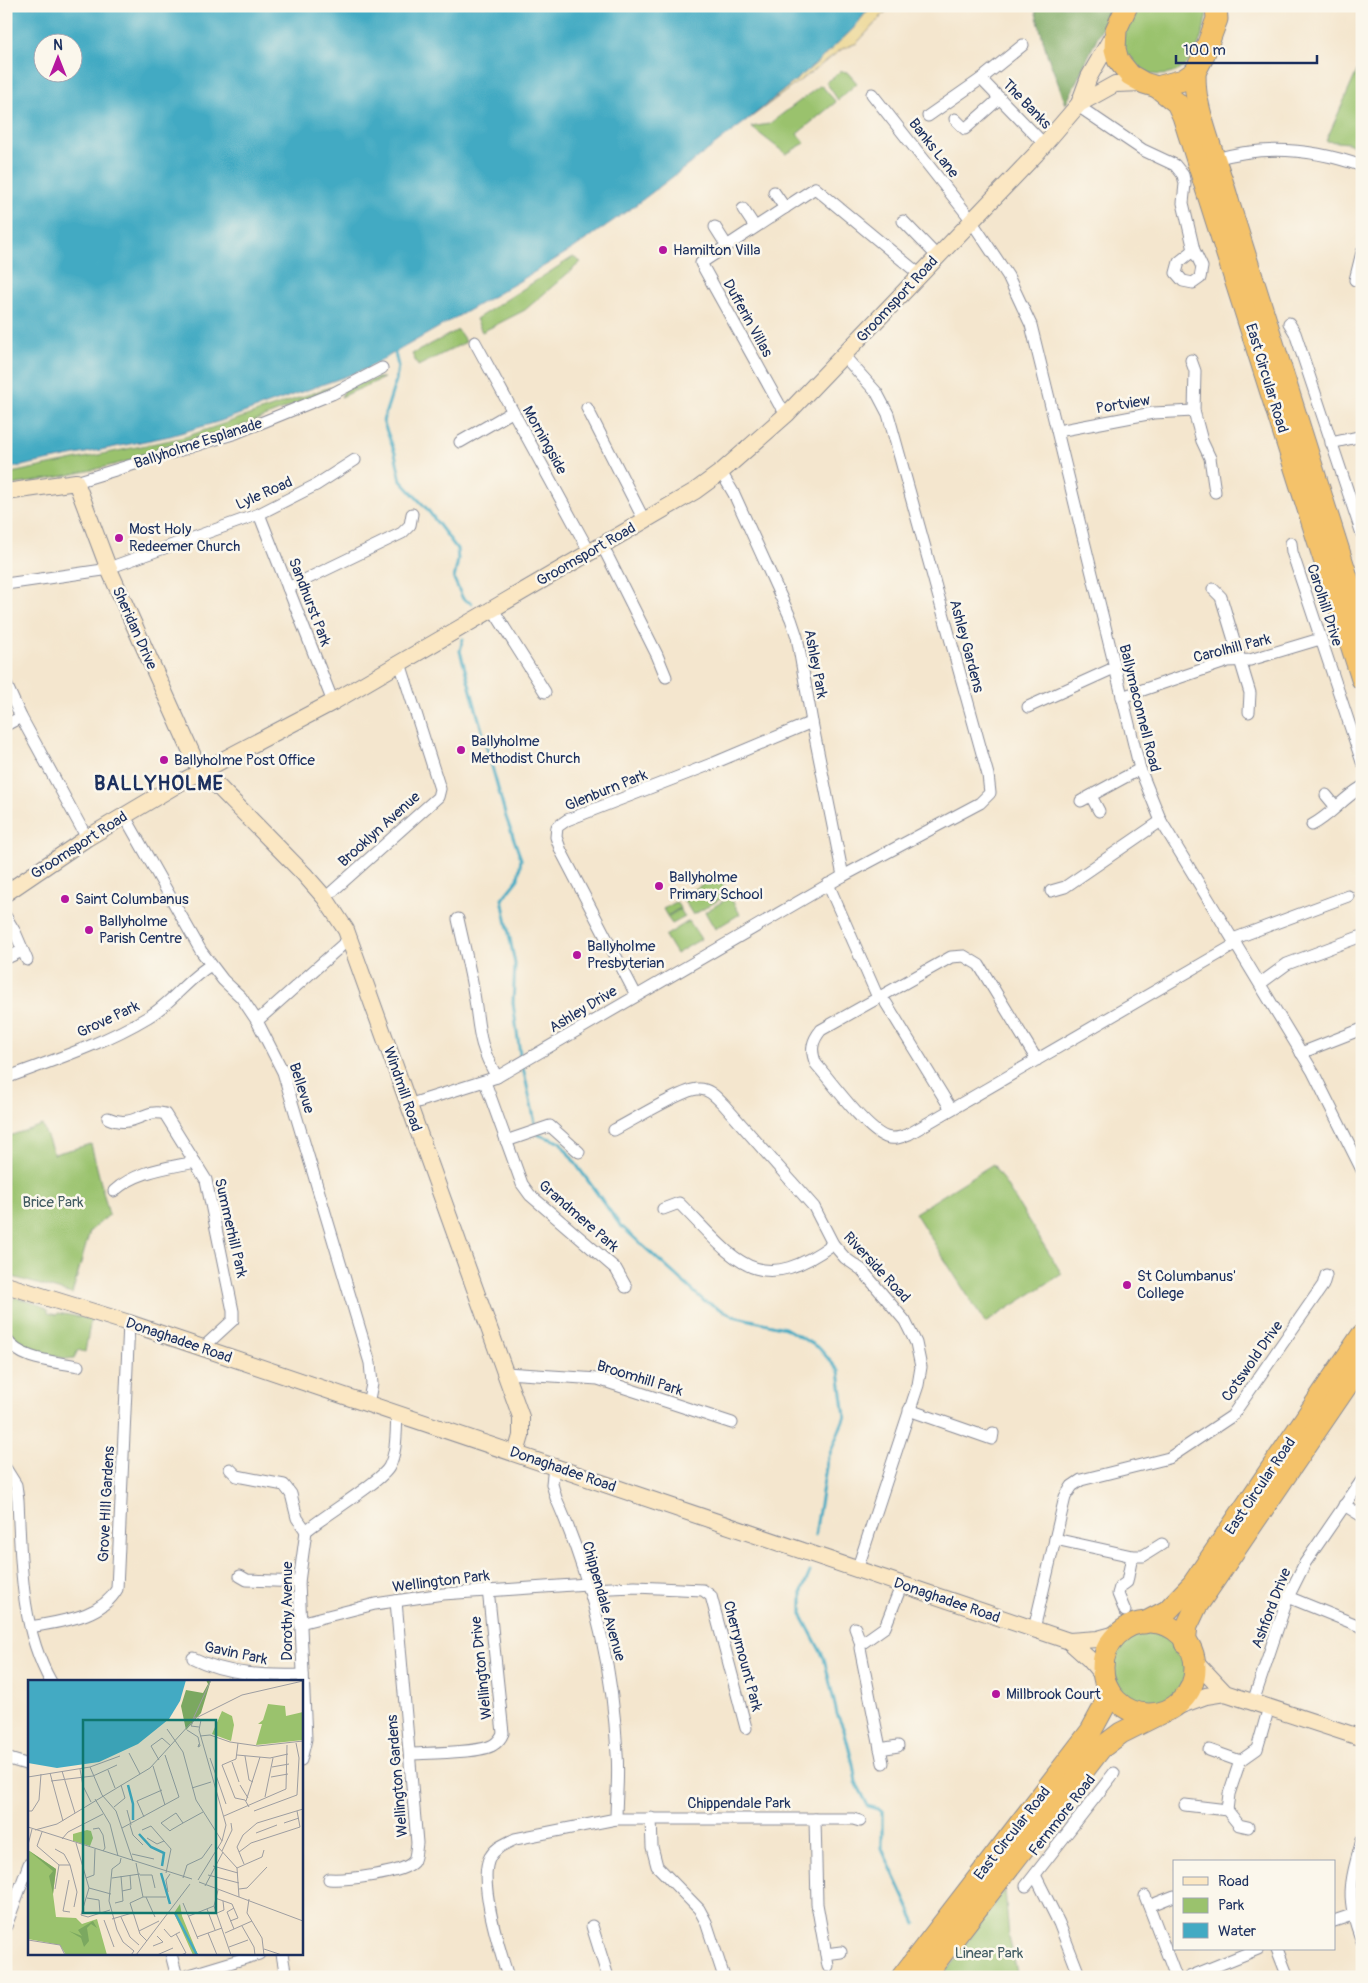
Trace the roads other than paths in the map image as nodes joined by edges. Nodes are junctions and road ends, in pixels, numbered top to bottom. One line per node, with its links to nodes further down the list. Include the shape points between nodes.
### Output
1 (1127, 6): 3 (highway)
2 (1216, 6): 5 (highway, via 1217,19)
3 (1116, 30): 7 (highway, East Circular Road, via 1118,60 1130,75); 10 (main road, via 1089,77)
4 (1022, 45): 6 (street)
5 (1195, 72): 7 (highway, via 1183,80); 14 (highway, East Circular Road)
6 (984, 81): 9 (street, The Banks); 11 (street)
7 (1150, 85): 10 (main road, via 1115,84); 14 (highway, East Circular Road, via 1177,103)
8 (872, 94): 20 (street, Banks Lane)
9 (1000, 98): 12 (street, via 965,129); 13 (street, The Banks)
10 (1078, 105): 13 (main road, Groomsport Road); 24 (street, via 1143,150 1175,165 1185,184 1183,203)
11 (928, 116)
12 (955, 119)
13 (1045, 144): 20 (main road, Groomsport Road)
14 (1207, 162): 15 (street, via 1233,154 1276,150 1311,151); 58 (highway, East Circular Road, via 1232,214); 64 (highway, East Circular Road)
15 (1362, 166)
16 (774, 192): 17 (street)
17 (785, 208): 22 (street, Dufferin Villas); 27 (street, Dufferin Villas, via 815,188)
18 (743, 209): 22 (street)
19 (902, 221): 26 (street)
20 (970, 222): 26 (main road, Groomsport Road); 38 (street, Ballymaconnell Road, via 1008,276 1031,325)
21 (715, 227): 23 (street)
22 (755, 227): 23 (street, Dufferin Villas)
23 (727, 246): 37 (street, Dufferin Villas, via 701,263)
24 (1194, 250)
25 (1362, 252): 28 (street)
26 (937, 256): 27 (main road, Groomsport Road)
27 (919, 274): 31 (main road, Groomsport Road)
28 (1355, 280)
29 (1289, 323): 41 (street)
30 (475, 342): 36 (street, Morningside)
31 (844, 356): 37 (main road, Groomsport Road); 85 (street, Ashley Gardens, via 877,393 888,414 988,775 990,793 980,803)
32 (1197, 366): 35 (street)
33 (382, 368): 44 (street, Ballyholme Esplanade, via 332,394 236,432)
34 (587, 408): 49 (street)
35 (1194, 410): 38 (street, Portview, via 1145,414); 46 (street, via 1218,471)
36 (512, 412): 40 (street); 52 (street, Morningside)
37 (787, 414): 43 (main road, Groomsport Road)
38 (1058, 431): 62 (street, Ballymaconnell Road)
39 (1362, 436): 41 (street)
40 (460, 442)
41 (1331, 443): 50 (street)
42 (355, 460): 47 (street, Lyle Road, via 316,485)
43 (720, 472): 49 (main road, Groomsport Road, via 695,491); 72 (street, Ashley Park, via 734,494 791,619)
44 (76, 482): 45 (main road, Ballyholme Esplanade); 53 (main road, Sheridan Drive)
45 (6, 492)
46 (1214, 492)
47 (259, 514): 53 (street, Lyle Road); 55 (street, Sandhurst Park)
48 (412, 514): 55 (street, via 410,525 402,533)
49 (644, 520): 52 (main road, Groomsport Road)
50 (1362, 534)
51 (1291, 543): 59 (street, Carolhill Drive)
52 (595, 548): 57 (main road, Groomsport Road); 63 (street, Morningside, via 657,655)
53 (108, 567): 54 (street, Lyle Road); 76 (main road, Sheridan Drive, via 185,742)
54 (6, 584)
55 (288, 588): 68 (street, Sandhurst Park)
56 (1213, 589): 60 (street, via 1221,597)
57 (492, 608): 61 (main road, Groomsport Road); 66 (street)
58 (1362, 624)
59 (1320, 639): 60 (street, Carolhill Park, via 1250,660); 74 (street, Carolhill Drive)
60 (1240, 660): 67 (street, Carolhill Park, via 1228,661); 70 (street, via 1250,693)
61 (400, 663): 68 (main road, Groomsport Road); 90 (street, Brooklyn Avenue, via 440,788 438,797)
62 (1114, 668): 67 (street, Ballymaconnell Road); 69 (street)
63 (666, 678)
64 (1362, 679)
65 (6, 684): 71 (street)
66 (545, 692)
67 (1122, 697): 75 (street, Ballymaconnell Road)
68 (333, 702): 76 (main road, Groomsport Road)
69 (1028, 707)
70 (1249, 712)
71 (21, 717): 73 (street); 84 (street)
72 (812, 722): 85 (street, Ashley Park); 99 (street, Glenburn Park, via 567,820 557,827 556,837 561,851)
73 (6, 725)
74 (1362, 762)
75 (1140, 770): 80 (street, via 1086,799); 82 (street, Ballymaconnell Road)
76 (201, 771): 81 (main road, Groomsport Road); 90 (main road, Windmill Road)
77 (1362, 787): 79 (street)
78 (1326, 796): 79 (street)
79 (1336, 807): 83 (street)
80 (1099, 810)
81 (124, 815): 84 (main road, Groomsport Road); 97 (street, Bellevue)
82 (1161, 821): 87 (street, via 1065,887); 95 (street, Ballymaconnell Road)
83 (1312, 825)
84 (87, 838): 88 (main road, Groomsport Road)
85 (843, 876): 86 (street, Ashley Drive)
86 (828, 884): 99 (street, Ashley Drive); 100 (street, via 876,994)
87 (1051, 891)
88 (6, 893)
89 (1348, 896): 95 (street)
90 (325, 898): 94 (main road, Windmill Road)
91 (6, 917): 96 (street, via 25,955)
92 (458, 919): 105 (street, via 473,989 478,1033 485,1057)
93 (1359, 937): 98 (street, via 1287,964)
94 (349, 939): 101 (street); 108 (main road, Windmill Road)
95 (1235, 941): 98 (street, Ballymaconnell Road); 104 (street)
96 (9, 957)
97 (211, 965): 101 (street, Bellevue, via 241,997); 106 (street, Grove Park, via 147,1018)
98 (1260, 983): 103 (street, Ballymaconnell Road)
99 (636, 995): 105 (street, Ashley Drive)
100 (883, 1000): 104 (street, via 951,957 964,956 979,965); 109 (street); 109 (street, via 821,1030 814,1039 811,1053 816,1064 874,1131 888,1138 904,1136)
101 (257, 1021): 129 (street, Bellevue, via 283,1072 370,1363 372,1384)
102 (1362, 1029): 103 (street)
103 (1302, 1053): 115 (street, Ballymaconnell Road)
104 (1037, 1060): 109 (street)
105 (497, 1077): 107 (street, Ashley Drive)
106 (6, 1078)
107 (485, 1082): 108 (street, Ashley Drive); 112 (street, Grandmere Park)
108 (408, 1105): 128 (main road, Windmill Road)
109 (951, 1109)
110 (108, 1118): 114 (street, Summerhill Park, via 118,1123 157,1112 165,1114)
111 (614, 1130): 118 (street, Riverside Road, via 673,1098 697,1088 707,1090 814,1207)
112 (506, 1141): 113 (street, via 550,1126); 120 (street, Grandmere Park, via 522,1184 530,1196 616,1269)
113 (579, 1152)
114 (195, 1162): 116 (street, via 146,1172); 125 (street, Summerhill Park, via 206,1180 234,1311 233,1320)
115 (1361, 1168)
116 (114, 1191)
117 (662, 1209): 118 (street, via 679,1204 732,1256 762,1271 793,1268 813,1259)
118 (833, 1244): 130 (street, Riverside Road, via 862,1270 905,1320 916,1342 921,1367)
119 (1326, 1275): 142 (street, Cotswold Drive, via 1323,1285 1232,1416 1168,1458 1081,1480 1072,1486 1065,1497)
120 (626, 1286)
121 (7, 1289): 122 (main road, Donaghadee Road)
122 (129, 1323): 125 (main road, Donaghadee Road); 156 (street, Grove HIll Gardens, via 117,1590 110,1602 99,1608 60,1622)
123 (1362, 1335): 155 (highway, East Circular Road, via 1193,1584 1166,1611)
124 (6, 1339): 127 (street, via 13,1348 26,1355)
125 (205, 1349): 129 (main road, Donaghadee Road)
126 (1362, 1363): 163 (highway, East Circular Road, via 1196,1607 1188,1626)
127 (78, 1366)
128 (506, 1373): 132 (street, Broomhill Park, via 598,1379); 134 (main road, Windmill Road, via 521,1417 521,1436)
129 (368, 1404): 131 (main road, Donaghadee Road)
130 (909, 1410): 133 (street, via 992,1439); 145 (street, Riverside Road)
131 (397, 1414): 134 (main road, Donaghadee Road); 141 (street, via 393,1454 388,1469)
132 (732, 1423)
133 (993, 1433)
134 (516, 1453): 135 (main road, Donaghadee Road)
135 (554, 1466): 145 (main road, Donaghadee Road); 149 (street, Chippendale Avenue, via 552,1484)
136 (6, 1469): 156 (street, via 16,1485 21,1564)
137 (230, 1470): 141 (street, via 237,1476 284,1485 291,1494 297,1518)
138 (1362, 1480): 139 (street, Ashford Drive)
139 (1344, 1505): 140 (street); 151 (street, Ashford Drive, via 1305,1563)
140 (1362, 1516)
141 (306, 1531): 147 (street, Dorothy Avenue)
142 (1055, 1539): 144 (street); 159 (street, Cotswold Drive)
143 (1162, 1544): 144 (street, via 1143,1556)
144 (1132, 1556): 153 (street, via 1127,1582 1115,1586)
145 (857, 1570): 148 (main road, Donaghadee Road)
146 (240, 1576): 147 (street, via 247,1580)
147 (299, 1582): 154 (street, Dorothy Avenue)
148 (902, 1584): 159 (main road, Donaghadee Road); 162 (street, via 885,1627)
149 (588, 1586): 150 (street, Wellington Park); 171 (street, Cherrymount Park, via 703,1590 711,1596); 186 (street, Chippendale Avenue, via 608,1666 615,1716 618,1757)
150 (488, 1589): 152 (street, Wellington Park); 176 (street, Wellington Drive, via 503,1733 501,1739 480,1749)
151 (1288, 1597): 157 (street); 169 (street, Ashford Drive)
152 (396, 1601): 154 (street, Wellington Park); 176 (street, Wellington Gardens)
153 (1125, 1611)
154 (300, 1622): 165 (street, Dorothy Avenue)
155 (1144, 1622): 160 (highway); 163 (highway, via 1168,1626 1179,1633)
156 (31, 1627): 166 (street, via 37,1654)
157 (1362, 1627)
158 (854, 1628): 162 (street)
159 (1034, 1629): 161 (main road, Donaghadee Road)
160 (1120, 1633): 161 (main road, Donaghadee Road, via 1098,1639); 167 (highway, via 1106,1653)
161 (1069, 1641): 167 (main road)
162 (861, 1644): 174 (street)
163 (1190, 1652): 168 (main road); 170 (highway, via 1195,1675 1191,1688 1184,1699)
164 (193, 1658): 165 (street, Gavin Park, via 249,1674)
165 (303, 1675): 177 (street, Dorothy Avenue, via 306,1739)
166 (50, 1680)
167 (1105, 1680): 170 (highway, via 1113,1696 1134,1712 1148,1714); 213 (highway, East Circular Road, via 1104,1708 1091,1731)
168 (1225, 1693): 169 (main road); 170 (main road)
169 (1261, 1705): 172 (main road); 179 (street, Ashford Drive, via 1257,1749)
170 (1167, 1710): 214 (highway, East Circular Road, via 1122,1733 1101,1748)
171 (746, 1728)
172 (1362, 1738)
173 (898, 1746): 174 (street)
174 (880, 1749): 180 (street)
175 (1209, 1750): 179 (street)
176 (410, 1754): 193 (street, Wellington Gardens, via 417,1843 413,1861 404,1868 347,1880)
177 (302, 1756)
178 (6, 1758): 181 (street)
179 (1240, 1761): 184 (street)
180 (883, 1763)
181 (28, 1765)
182 (1114, 1773): 192 (street, Fernmore Road)
183 (1185, 1805): 184 (street)
184 (1227, 1810): 189 (street, via 1239,1824)
185 (651, 1818): 186 (street, Chippendale Park); 187 (street, Chippendale Park); 212 (street, via 652,1847 657,1866 699,1910)
186 (616, 1819): 210 (street, via 514,1840 500,1846 489,1858 485,1880 498,1946)
187 (815, 1819): 188 (street, Chippendale Park); 203 (street, via 817,1904 827,1960)
188 (860, 1821)
189 (1248, 1828)
190 (1362, 1840): 196 (street, via 1349,1892)
191 (28, 1867): 198 (street)
192 (1035, 1875): 194 (street, Fernmore Road); 215 (street, Fernmore Road, via 1059,1923)
193 (329, 1879)
194 (1026, 1886)
195 (1173, 1896): 216 (street, via 1147,1901)
196 (1352, 1915): 197 (street); 200 (street)
197 (1336, 1920)
198 (6, 1926)
199 (592, 1926): 211 (street)
200 (1362, 1942)
201 (1256, 1950): 217 (street)
202 (1277, 1950): 218 (street)
203 (840, 1952)
204 (172, 1956): 207 (street)
205 (252, 1956): 208 (street)
206 (282, 1956): 209 (street)
207 (177, 1977)
208 (183, 1977)
209 (286, 1977)
210 (508, 1977)
211 (608, 1977)
212 (724, 1977)
213 (902, 1977)
214 (924, 1977)
215 (1080, 1977)
216 (1176, 1977)
217 (1189, 1977)
218 (1288, 1977)

